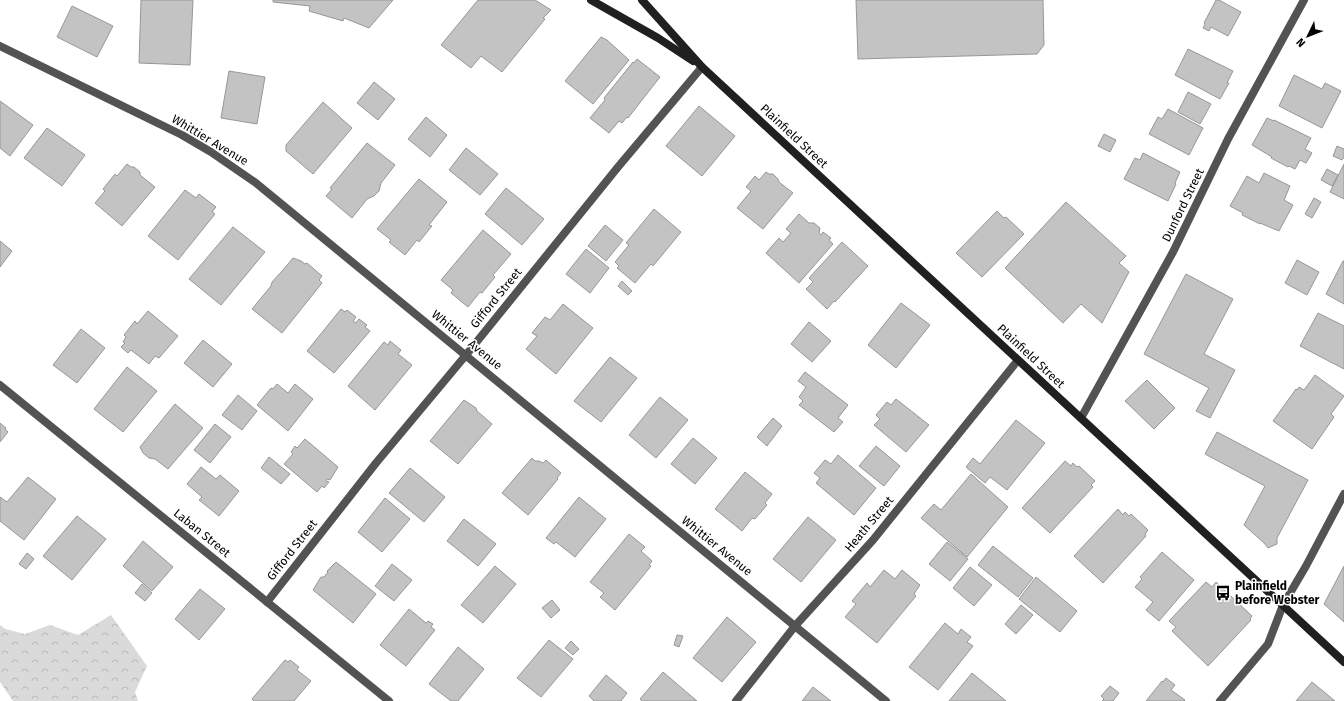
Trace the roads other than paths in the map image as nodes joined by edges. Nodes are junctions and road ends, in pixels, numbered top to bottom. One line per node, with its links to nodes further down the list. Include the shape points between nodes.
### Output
1 (591, 0): 5 (main road, Plainfield Street, via 658,38)
2 (642, 0): 5 (main road, Plainfield Street)
3 (1304, 0): 9 (street, Dunford Street, via 1228,139 1173,252)
4 (0, 46): 6 (street, Whittier Avenue, via 182,135 211,152 256,183)
5 (702, 67): 6 (street, Gifford Street, via 618,166); 7 (main road, Plainfield Street)
6 (466, 355): 11 (street, Gifford Street, via 376,463); 13 (street, Whittier Avenue)
7 (1018, 360): 9 (main road, Plainfield Street); 13 (street, Heath Street, via 873,540)
8 (0, 385): 11 (street, Laban Street)
9 (1081, 418): 12 (main road, Plainfield Street)
10 (1344, 494): 12 (street)
11 (267, 602): 15 (street, Laban Street)
12 (1282, 605): 14 (main road, Plainfield Street); 18 (street, via 1268,644)
13 (795, 626): 16 (street, Heath Street); 17 (street, Whittier Avenue)
14 (1344, 662)
15 (389, 701)
16 (736, 701)
17 (886, 701)
18 (1220, 701)

